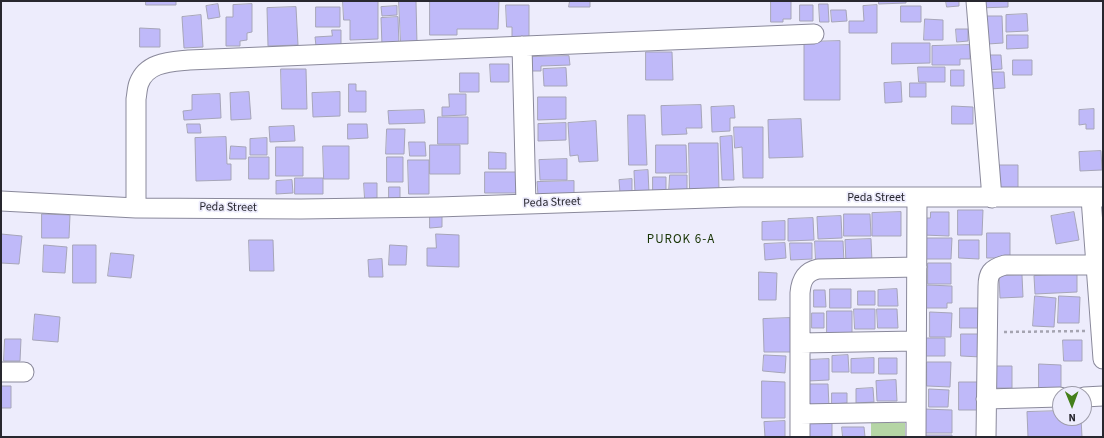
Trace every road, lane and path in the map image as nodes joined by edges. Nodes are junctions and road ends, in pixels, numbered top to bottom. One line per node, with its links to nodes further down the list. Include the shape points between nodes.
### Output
1 (976, 1): 5 (street)
2 (814, 34): 3 (street)
3 (522, 46): 8 (street); 9 (street, via 189,60 154,66 143,74 138,84 136,99)
4 (917, 198): 5 (street, Peda Street); 8 (street, Peda Street, via 740,198); 11 (street)
5 (992, 198): 6 (street, Peda Street)
6 (1097, 198): 10 (street)
7 (1, 201): 9 (street, Peda Street)
8 (526, 204): 9 (street, Peda Street, via 301,209)
9 (136, 208)
10 (1096, 265): 12 (street); 13 (street, via 1005,265 992,271 988,277)
11 (917, 267): 14 (street); 15 (street, via 810,271 801,283)
12 (1101, 331): 13 (path); 16 (street)
13 (987, 332): 22 (street)
14 (916, 341): 15 (street); 23 (street)
15 (800, 343): 24 (street)
16 (1103, 359)
17 (1, 372): 18 (street)
18 (24, 372)
19 (1103, 396): 21 (street)
20 (1052, 397): 22 (street)
21 (1092, 397)
22 (986, 399): 27 (street)
23 (916, 412): 24 (street); 26 (street)
24 (800, 414): 25 (street)
25 (800, 437)
26 (916, 437)
27 (986, 437)

